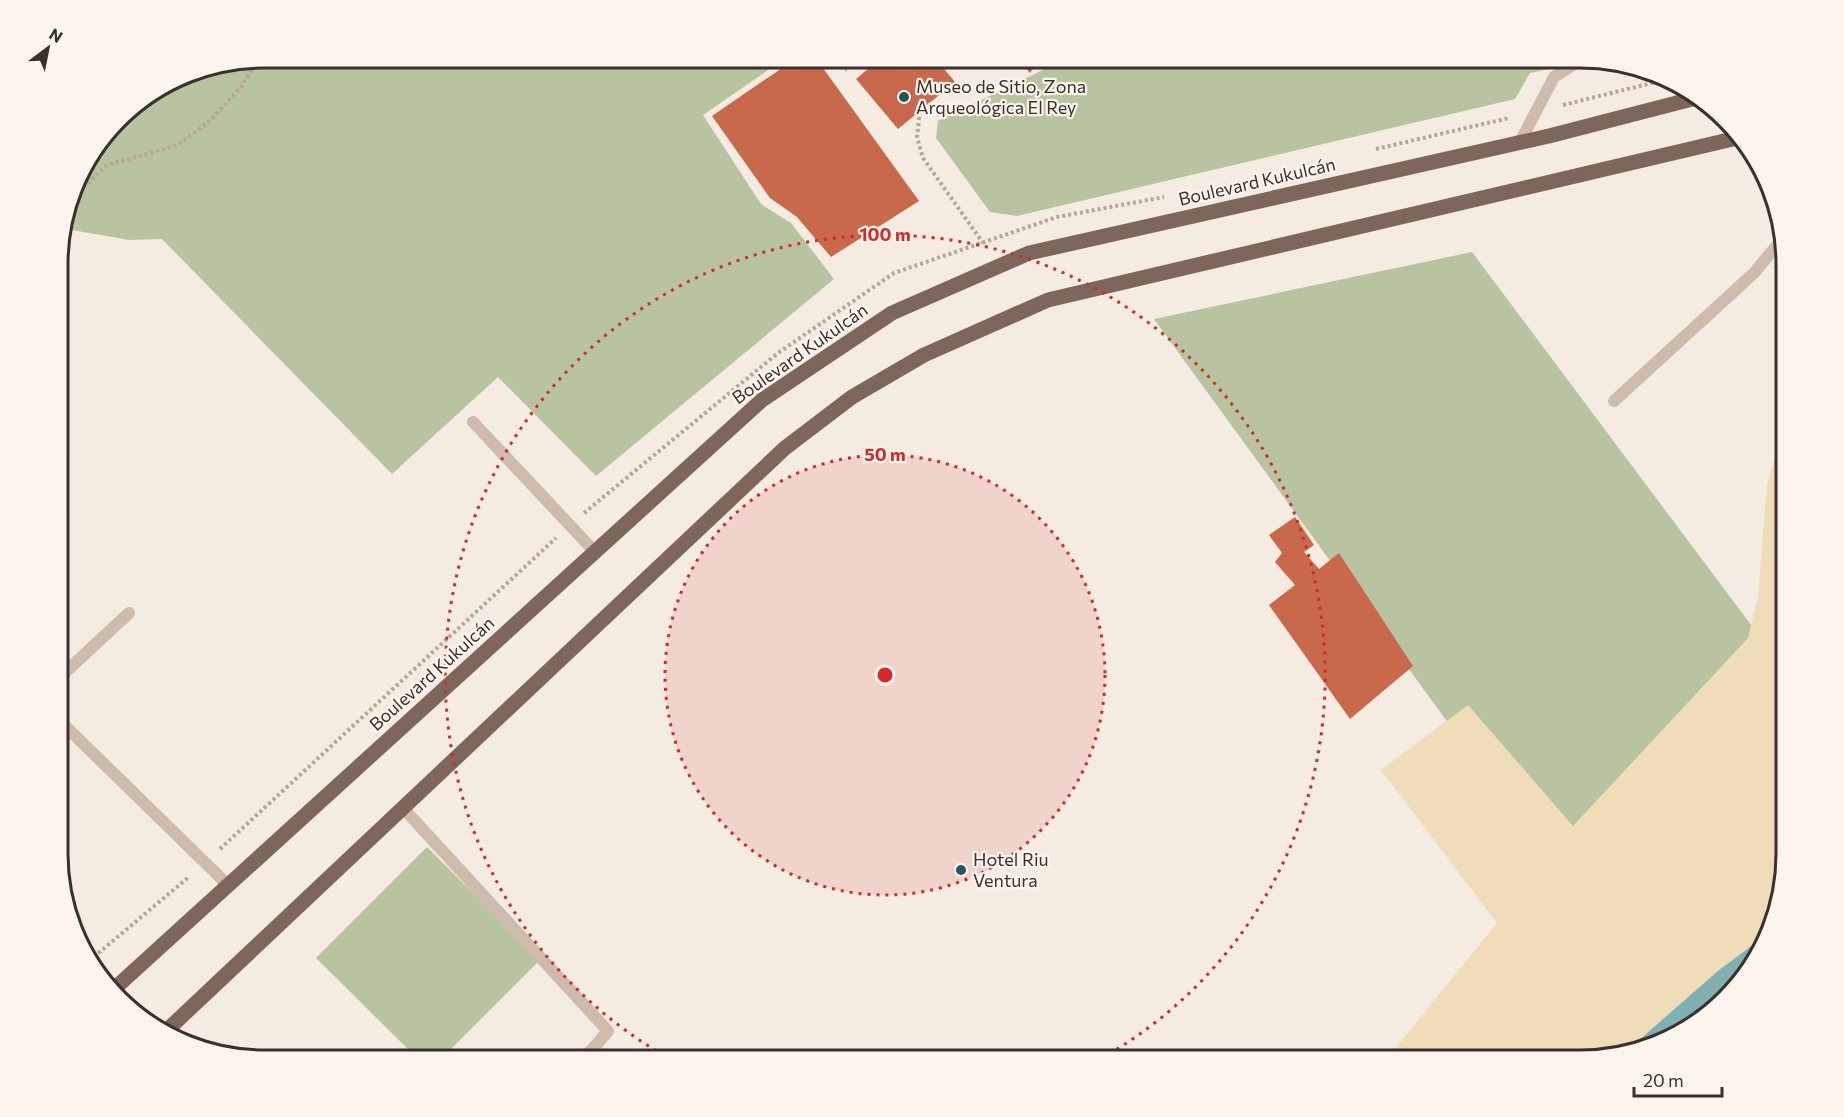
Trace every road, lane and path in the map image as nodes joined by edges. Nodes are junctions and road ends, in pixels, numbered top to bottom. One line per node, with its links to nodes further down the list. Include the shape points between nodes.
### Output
1 (253, 68): 7 (path, via 211,120 178,145 107,165)
2 (1568, 68): 6 (lane, via 1554,77)
3 (1688, 100): 6 (main road, Boulevard Kukulcán)
4 (920, 111): 8 (path, via 917,137 922,158)
5 (1732, 139): 16 (main road, via 1048,300 924,355 852,397 785,448)
6 (1520, 142): 12 (main road, Boulevard Kukulcán, via 1029,253 913,303 762,400)
7 (82, 188)
8 (983, 243)
9 (1776, 247): 10 (lane, via 1754,273)
10 (1614, 401)
11 (473, 422): 12 (lane)
12 (595, 552): 17 (main road, Boulevard Kukulcán)
13 (129, 613): 14 (lane)
14 (68, 670)
15 (68, 729): 17 (lane)
16 (403, 808): 19 (main road); 20 (lane, via 608,1031)
17 (228, 885): 18 (main road, Boulevard Kukulcán)
18 (118, 985)
19 (172, 1026)
20 (592, 1050)

